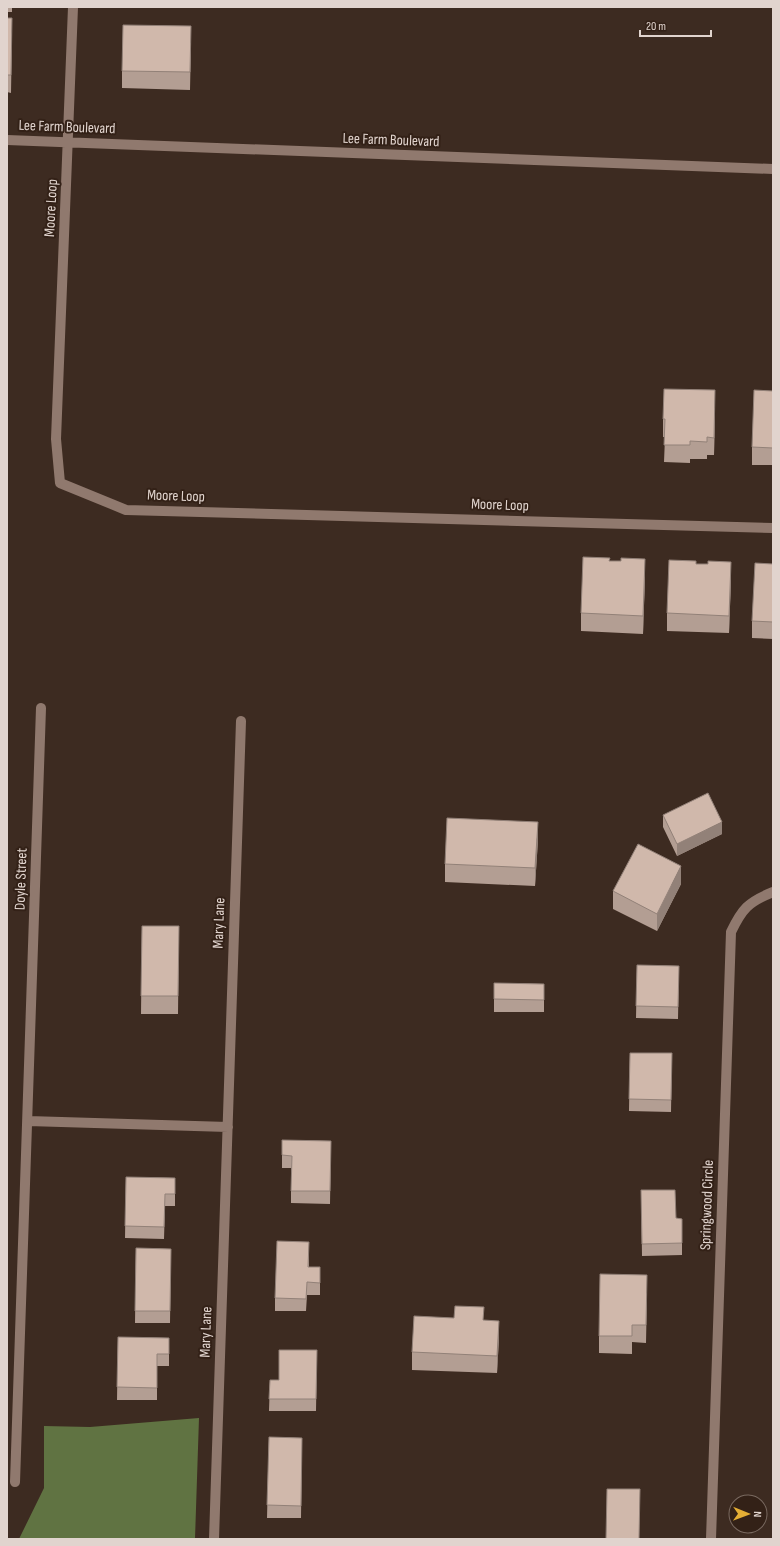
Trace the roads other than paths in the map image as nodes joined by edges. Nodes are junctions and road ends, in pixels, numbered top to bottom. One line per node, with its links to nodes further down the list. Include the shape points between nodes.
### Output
1 (73, 7): 3 (street, Moore Loop)
2 (7, 140): 3 (street, Lee Farm Boulevard)
3 (68, 142): 4 (street, Lee Farm Boulevard); 5 (street, Moore Loop, via 56,439 60,483 126,510)
4 (773, 170)
5 (773, 528)
6 (41, 708): 9 (street, Doyle Street)
7 (241, 720): 10 (street, Mary Lane)
8 (773, 892): 13 (street, Springwood Circle, via 756,899 740,913 731,932)
9 (28, 1121): 10 (street); 11 (street, Doyle Street)
10 (228, 1127): 12 (street, Mary Lane)
11 (15, 1482)
12 (214, 1539)
13 (711, 1539)

